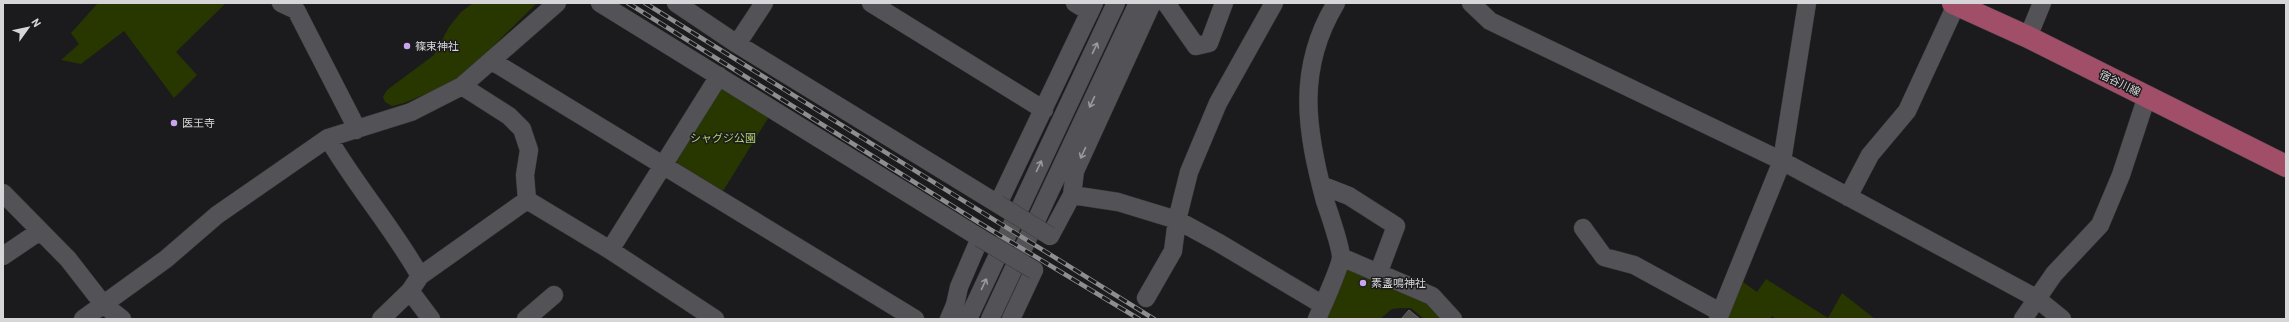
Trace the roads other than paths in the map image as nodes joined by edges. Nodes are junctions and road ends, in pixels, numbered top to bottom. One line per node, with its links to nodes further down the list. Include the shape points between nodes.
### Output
1 (557, 3): 21 (street, via 536,19)
2 (600, 3): 22 (street)
3 (676, 3): 20 (street)
4 (764, 3): 20 (street)
5 (1116, 3): 61 (street, one-way to 5)
6 (1138, 3): 62 (street, one-way to 62)
7 (1152, 3): 33 (street, one-way to 33, via 1075,171)
8 (1166, 3): 9 (street, via 1196,46 1209,43)
9 (1224, 3)
10 (1274, 3): 37 (street, via 1218,102 1189,172)
11 (1336, 3): 31 (street, via 1322,25 1307,96 1310,137)
12 (1471, 3): 28 (street, via 1490,21)
13 (1807, 3): 28 (street)
14 (2042, 3): 19 (street)
15 (1954, 4): 19 (main road, 宿谷川線); 34 (street, via 1907,111 1870,154)
16 (292, 5): 26 (street)
17 (880, 5): 25 (street)
18 (1086, 6): 25 (street)
19 (2028, 37): 24 (main road, 宿谷川線)
20 (737, 44): 36 (street)
21 (492, 61): 23 (street); 29 (street)
22 (719, 76): 29 (street); 40 (street)
23 (462, 86): 26 (street, via 411,112); 35 (street, via 509,116 522,129 529,150 525,175)
24 (2147, 96): 30 (main road, 宿谷川線); 49 (street, via 2121,175 2100,225 2054,274)
25 (1044, 110): 36 (street)
26 (356, 130): 27 (street)
27 (328, 138): 45 (street, via 369,202 400,240); 50 (street, via 217,215 166,259)
28 (1782, 161): 34 (street); 53 (street)
29 (664, 165): 41 (street); 59 (street)
30 (2286, 166)
31 (1321, 185): 43 (street); 44 (street, via 1349,196 1396,226)
32 (3, 193): 39 (street)
33 (1072, 195): 36 (street, bridge, via 1050,236); 37 (street, via 1118,202)
34 (1848, 197): 49 (street)
35 (527, 200): 41 (street); 45 (street)
36 (998, 204)
37 (1177, 220): 48 (street, via 1173,251); 51 (street, via 1219,243)
38 (1583, 228): 53 (street, via 1604,257 1634,265)
39 (40, 231): 42 (street); 50 (street, via 68,259)
40 (980, 238): 60 (street, via 958,287 955,306); 63 (street, bridge, via 1034,270)
41 (610, 250): 52 (street)
42 (3, 256)
43 (1341, 257): 44 (street); 51 (street)
44 (1378, 274): 64 (street, via 1432,296)
45 (420, 276): 46 (street)
46 (410, 292): 56 (street); 57 (street)
47 (554, 295): 58 (street)
48 (1146, 298)
49 (2036, 298): 65 (street); 66 (street)
50 (103, 304): 54 (street); 55 (street)
51 (1320, 312)
52 (704, 316)
53 (1719, 316)
54 (83, 319)
55 (122, 319)
56 (381, 319)
57 (432, 319)
58 (526, 319)
59 (915, 319)
60 (949, 319)
61 (968, 319)
62 (990, 319)
63 (1011, 319)
64 (1453, 319)
65 (2023, 319)
66 (2062, 319)

